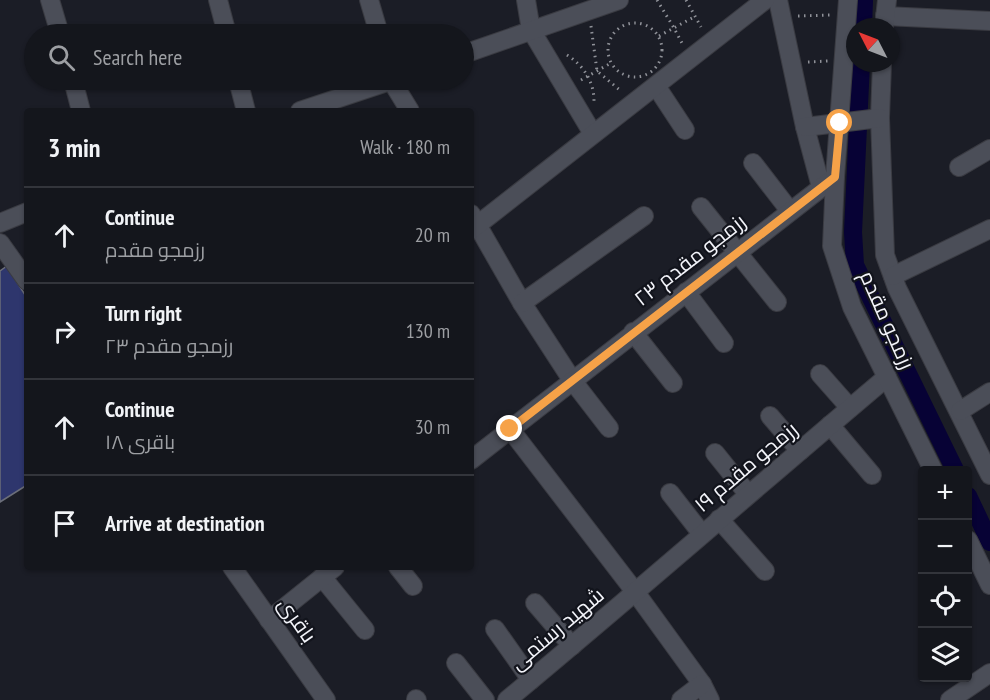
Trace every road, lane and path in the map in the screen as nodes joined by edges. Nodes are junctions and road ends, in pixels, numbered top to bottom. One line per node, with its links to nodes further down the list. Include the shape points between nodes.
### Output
1 (50, 0): 15 (street)
2 (218, 0): 16 (street)
3 (369, 0): 17 (street)
4 (526, 0): 19 (street)
5 (620, 0): 11 (street)
6 (657, 0): 18 (path)
7 (686, 0): 13 (path)
8 (765, 0): 21 (street)
9 (847, 7): 10 (path); 24 (street, رزمجو مقدم)
10 (780, 8): 26 (street)
11 (589, 10): 19 (street); 27 (path)
12 (885, 14): 14 (street)
13 (695, 16): 18 (path); 21 (path)
14 (990, 21)
15 (57, 24)
16 (224, 24)
17 (376, 24)
18 (675, 28): 20 (path); 22 (path)
19 (531, 30): 23 (street); 30 (street)
20 (659, 36): 25 (path, via 653,29 635,23 618,29 609,45); 25 (path, via 660,62 647,75 623,75)
21 (711, 42): 29 (street)
22 (684, 48)
23 (474, 50)
24 (843, 60): 26 (path); 41 (street, رزمجو مقدم)
25 (611, 63): 27 (path)
26 (791, 63): 42 (street)
27 (597, 71): 30 (path); 35 (path)
28 (882, 72): 40 (street, رزمجو مقدم)
29 (656, 86): 35 (street); 43 (street)
30 (566, 88): 44 (street)
31 (76, 90): 36 (street)
32 (241, 90): 37 (street)
33 (362, 90): 38 (street)
34 (398, 90): 39 (street)
35 (634, 102): 44 (street)
36 (80, 108)
37 (245, 108)
38 (309, 108)
39 (408, 108)
40 (879, 118): 41 (street); 59 (street, رزمجو مقدم, via 885,255)
41 (840, 123): 42 (street); 48 (street, رزمجو مقدم)
42 (804, 127): 48 (street)
43 (685, 130)
44 (593, 134): 53 (street)
45 (990, 149): 47 (street)
46 (753, 163): 50 (street)
47 (959, 167)
48 (828, 182): 50 (street, رزمجو مقدم ۲۳); 67 (street, رزمجو مقدم, via 832,246 852,307)
49 (701, 207): 58 (street)
50 (790, 211): 58 (street, رزمجو مقدم ۲۳)
51 (24, 213): 54 (street)
52 (644, 216): 63 (street)
53 (474, 222)
54 (0, 224)
55 (474, 225): 63 (street)
56 (990, 229): 59 (street)
57 (0, 243): 60 (street)
58 (736, 253): 61 (street, رزمجو مقدم ۲۳); 62 (street)
59 (893, 276): 72 (street, رزمجو مقدم)
60 (24, 277)
61 (686, 292): 64 (street, رزمجو مقدم ۲۳); 65 (street)
62 (777, 302)
63 (522, 303): 68 (street)
64 (633, 333): 68 (street, رزمجو مقدم ۲۳); 69 (street)
65 (724, 343)
66 (820, 374): 71 (street)
67 (887, 377): 71 (street, رزمجو مقدم ۱۹); 80 (street, رزمجو مقدم)
68 (572, 380): 75 (street); 76 (street, رزمجو مقدم ۲۳)
69 (673, 383)
70 (990, 392): 72 (street)
71 (850, 408): 74 (street, رزمجو مقدم ۱۹)
72 (960, 411): 81 (street, رزمجو مقدم)
73 (770, 416): 77 (street)
74 (830, 425): 77 (street, رزمجو مقدم ۱۹); 82 (street)
75 (609, 428)
76 (510, 429): 79 (street, رزمجو مقدم ۲۳); 94 (street)
77 (800, 451): 84 (street, رزمجو مقدم ۱۹)
78 (715, 453): 84 (street)
79 (474, 458)
80 (931, 466)
81 (990, 475)
82 (873, 476)
83 (670, 493): 86 (street)
84 (748, 495): 85 (street, رزمجو مقدم ۱۹)
85 (720, 519): 86 (street, رزمجو مقدم ۱۹); 90 (street)
86 (702, 534): 94 (street, رزمجو مقدم ۱۹)
87 (972, 548): 92 (street)
88 (233, 570): 96 (street, باقری)
89 (400, 570): 93 (street)
90 (765, 571)
91 (329, 572): 96 (street); 98 (street)
92 (990, 585)
93 (413, 586)
94 (636, 593): 99 (street, شهید رستمی); 103 (street)
95 (535, 603): 99 (street)
96 (269, 620): 104 (street, باقری)
97 (495, 629): 102 (street)
98 (365, 630)
99 (572, 646): 102 (street, شهید رستمی)
100 (456, 663): 105 (street)
101 (990, 673): 108 (street)
102 (531, 680): 106 (street, شهید رستمی)
103 (706, 692): 107 (street)
104 (326, 700)
105 (485, 700)
106 (507, 700)
107 (681, 700)
108 (950, 700)

